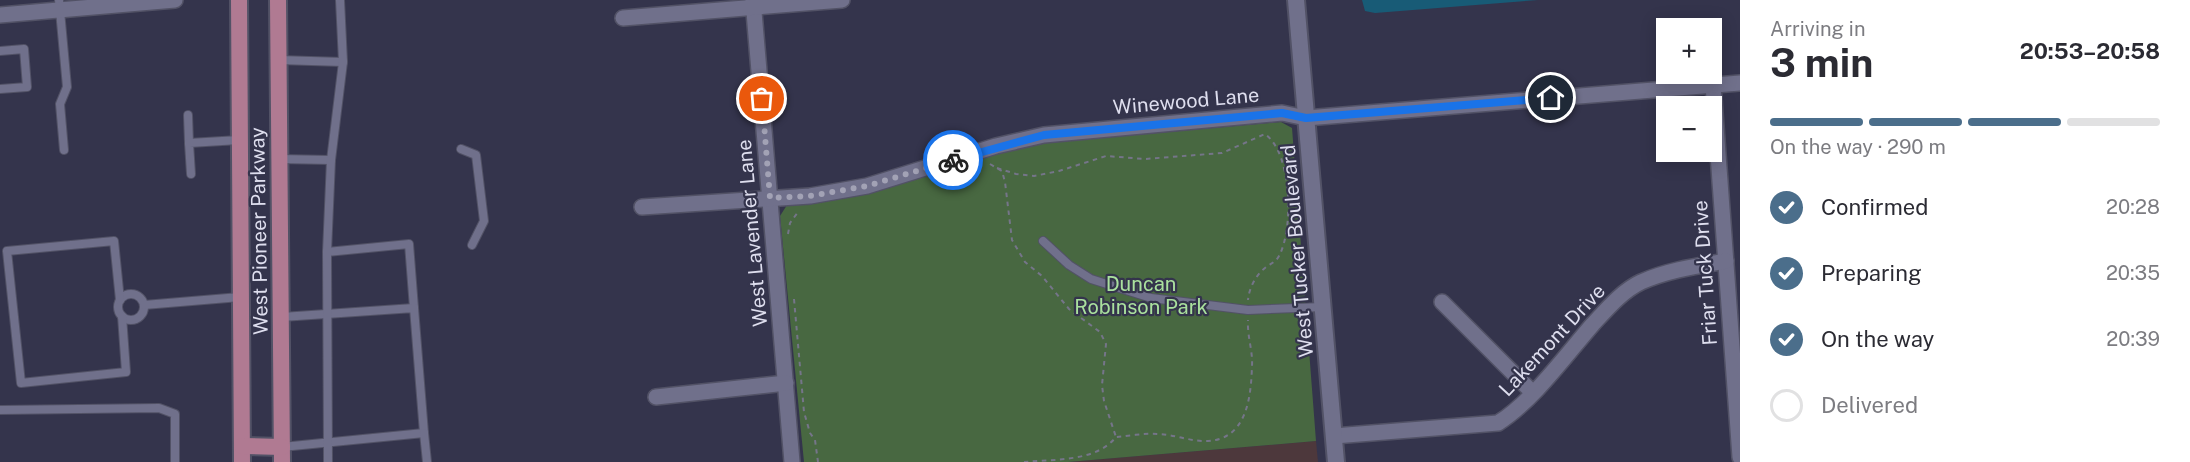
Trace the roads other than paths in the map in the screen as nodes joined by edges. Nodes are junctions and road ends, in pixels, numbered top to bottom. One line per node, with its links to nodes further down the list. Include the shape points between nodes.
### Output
1 (174, 0): 8 (street)
2 (238, 0): 19 (main road, West Pioneer Parkway)
3 (278, 0): 12 (main road, West Pioneer Parkway)
4 (340, 0): 13 (lane)
5 (842, 0): 7 (street)
6 (1296, 0): 18 (street, West Tucker Boulevard)
7 (753, 3): 10 (street); 26 (street, West Lavender Lane)
8 (59, 5): 9 (street); 22 (lane, via 67,87 60,104)
9 (0, 15)
10 (623, 18)
11 (0, 51): 16 (lane, via 24,49 27,87)
12 (278, 60): 13 (lane); 23 (main road, West Pioneer Parkway)
13 (343, 62): 24 (lane)
14 (1740, 83): 15 (street, Winewood Lane)
15 (1713, 85): 18 (street, Winewood Lane); 32 (street, Friar Tuck Drive)
16 (0, 89)
17 (188, 115): 20 (lane)
18 (1306, 118): 26 (street, Winewood Lane, via 1282,113 1044,135 867,186); 37 (street, West Tucker Boulevard)
19 (239, 140): 20 (lane); 33 (main road, West Pioneer Parkway)
20 (189, 143): 25 (lane)
21 (461, 149): 29 (lane, via 476,155 484,221)
22 (64, 150)
23 (279, 159): 24 (lane); 41 (main road, West Pioneer Parkway)
24 (332, 160): 31 (lane)
25 (191, 174)
26 (770, 198): 27 (street, Winewood Lane); 42 (street, West Lavender Lane)
27 (642, 207)
28 (1043, 240): 37 (lane, via 1069,265 1091,279 1151,298 1248,310)
29 (472, 245)
30 (4, 250): 34 (lane, via 114,241); 40 (lane, via 21,383 126,372)
31 (327, 252): 38 (lane, via 409,244); 39 (lane)
32 (1726, 261): 43 (street, Lakemont Drive, via 1678,270 1639,283 1611,304); 51 (street, Friar Tuck Drive)
33 (240, 297): 36 (lane); 49 (main road, West Pioneer Parkway)
34 (120, 300): 36 (lane, via 134,294); 40 (lane)
35 (1442, 302): 43 (street)
36 (144, 305): 40 (lane, via 142,314 135,319)
37 (1323, 307): 47 (street, West Tucker Boulevard)
38 (414, 308): 39 (lane); 46 (lane)
39 (327, 314): 41 (lane); 48 (lane)
40 (122, 316)
41 (282, 317): 50 (main road, West Pioneer Parkway)
42 (786, 383): 44 (street); 55 (street, West Lavender Lane)
43 (1532, 392): 47 (street, Lakemont Drive, via 1498,423)
44 (656, 397)
45 (0, 410): 52 (lane, via 159,408 175,414)
46 (424, 433): 48 (lane); 54 (lane)
47 (1334, 436): 56 (street, West Tucker Boulevard)
48 (327, 443): 50 (lane); 53 (lane)
49 (242, 454): 50 (main road)
50 (282, 454)
51 (1740, 457)
52 (175, 462)
53 (328, 462)
54 (427, 462)
55 (792, 462)
56 (1336, 462)

